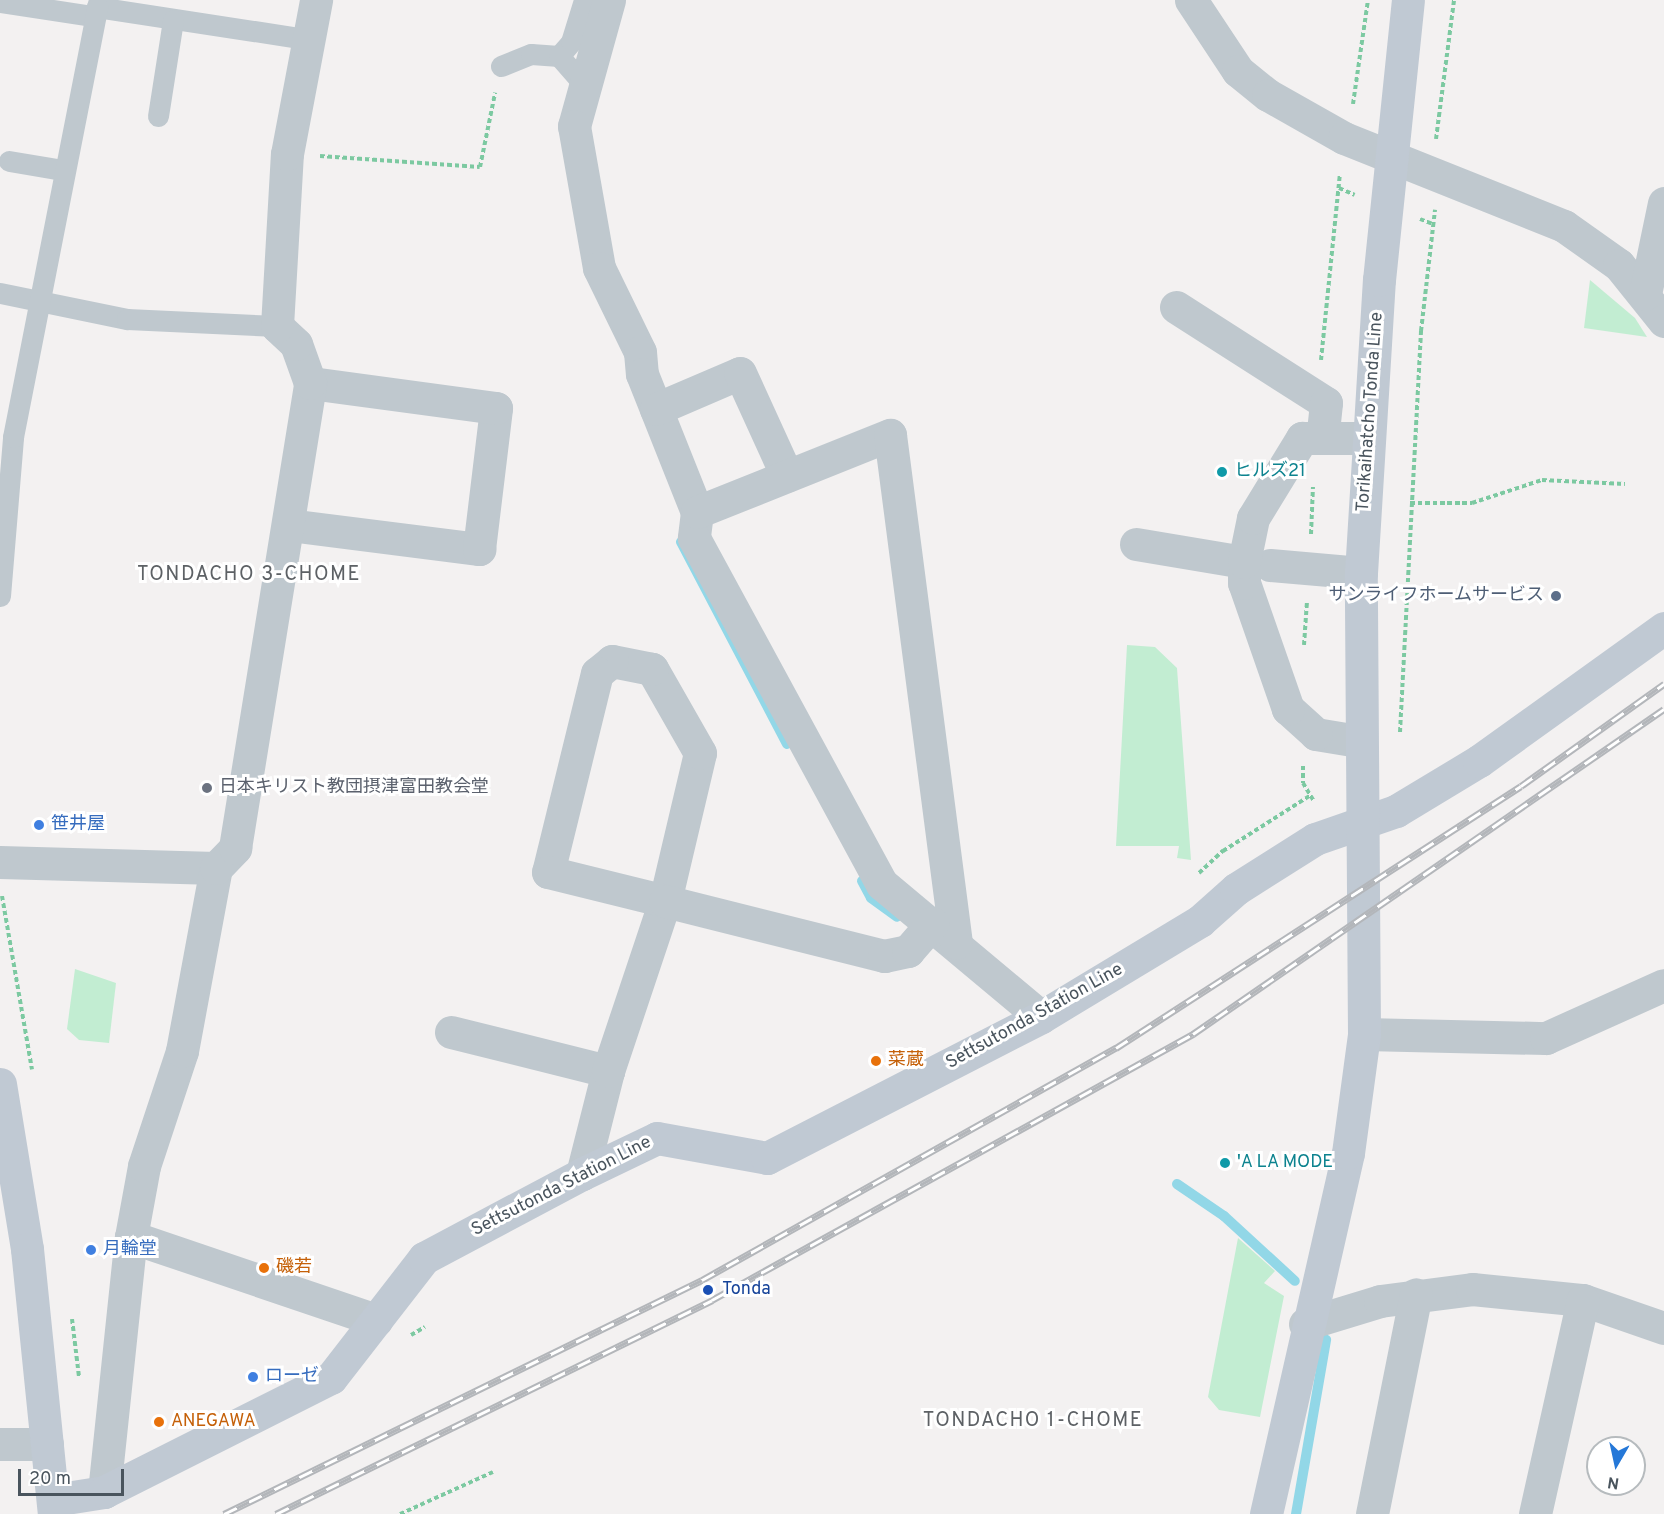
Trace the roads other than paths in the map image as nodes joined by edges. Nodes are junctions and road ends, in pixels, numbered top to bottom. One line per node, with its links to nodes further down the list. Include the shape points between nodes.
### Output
1 (316, 0): 9 (street)
2 (584, 0): 10 (lane, via 571,42)
3 (609, 0): 12 (street)
4 (1191, 0): 14 (street, via 1238,71 1260,89 1344,138)
5 (1408, 0): 14 (main road, Torikaihatcho Tonda Line)
6 (0, 2): 7 (lane)
7 (96, 8): 8 (lane); 16 (lane)
8 (174, 20): 9 (lane); 13 (lane)
9 (305, 39): 24 (street, via 286,154)
10 (559, 56): 11 (lane, via 531,54); 12 (lane)
11 (501, 66)
12 (584, 85): 26 (street, via 574,126 599,268 640,352)
13 (158, 116)
14 (1389, 157): 20 (street, via 1564,226 1618,265); 28 (main road, Torikaihatcho Tonda Line)
15 (9, 160): 16 (lane)
16 (63, 170): 21 (lane)
17 (1664, 202): 18 (street)
18 (1660, 246): 20 (street)
19 (0, 293): 21 (lane)
20 (1645, 294): 23 (street)
21 (37, 300): 24 (lane, via 127,319); 35 (lane, via 13,437)
22 (1176, 307): 27 (street, via 1326,403)
23 (1664, 321)
24 (278, 326): 25 (street, via 296,344)
25 (310, 383): 31 (street); 31 (street, via 496,408 478,549)
26 (656, 409): 29 (street, via 740,373); 30 (street)
27 (1323, 434): 28 (street); 33 (street, via 1302,438 1264,494)
28 (1368, 438): 34 (main road, Torikaihatcho Tonda Line)
29 (787, 476): 30 (street); 42 (street, via 890,435)
30 (697, 512): 42 (street, via 693,538 882,884)
31 (289, 525): 40 (street, via 235,849)
32 (1136, 544): 33 (street)
33 (1257, 564): 34 (street); 37 (street, via 1244,583 1288,710 1316,734)
34 (1361, 573): 37 (main road, Torikaihatcho Tonda Line)
35 (0, 596)
36 (1664, 628): 38 (main road, Settsutonda Station Line, via 1479,761 1396,811)
37 (1358, 741): 38 (main road, Torikaihatcho Tonda Line)
38 (1358, 825): 44 (main road, Settsutonda Station Line, via 1315,840 1236,889 1200,921); 46 (main road)
39 (0, 862): 40 (street)
40 (216, 868): 50 (street, via 182,1051 144,1166)
41 (665, 901): 41 (street, via 700,753 652,669 612,661 597,673 548,872); 42 (street, via 884,956 908,951); 47 (street)
42 (944, 933): 44 (street)
43 (1664, 985): 46 (street, via 1546,1038)
44 (1041, 1017): 49 (main road, Settsutonda Station Line, via 767,1158 657,1138)
45 (451, 1032): 47 (street)
46 (1364, 1034): 54 (main road, via 1348,1153)
47 (608, 1071): 49 (street)
48 (0, 1084): 57 (main road, via 27,1249)
49 (582, 1174): 53 (main road, Settsutonda Station Line, via 424,1258)
50 (131, 1237): 53 (street); 58 (street)
51 (1416, 1294): 52 (street, via 1528,1290); 54 (street); 61 (street)
52 (1583, 1300): 55 (street); 62 (street)
53 (376, 1320): 58 (main road, Settsutonda Station Line, via 331,1377)
54 (1305, 1324): 60 (main road)
55 (1664, 1328)
56 (0, 1444): 57 (street)
57 (47, 1444): 59 (main road)
58 (104, 1492): 59 (main road, Settsutonda Station Line)
59 (53, 1507)
60 (1266, 1514)
61 (1372, 1514)
62 (1535, 1514)

